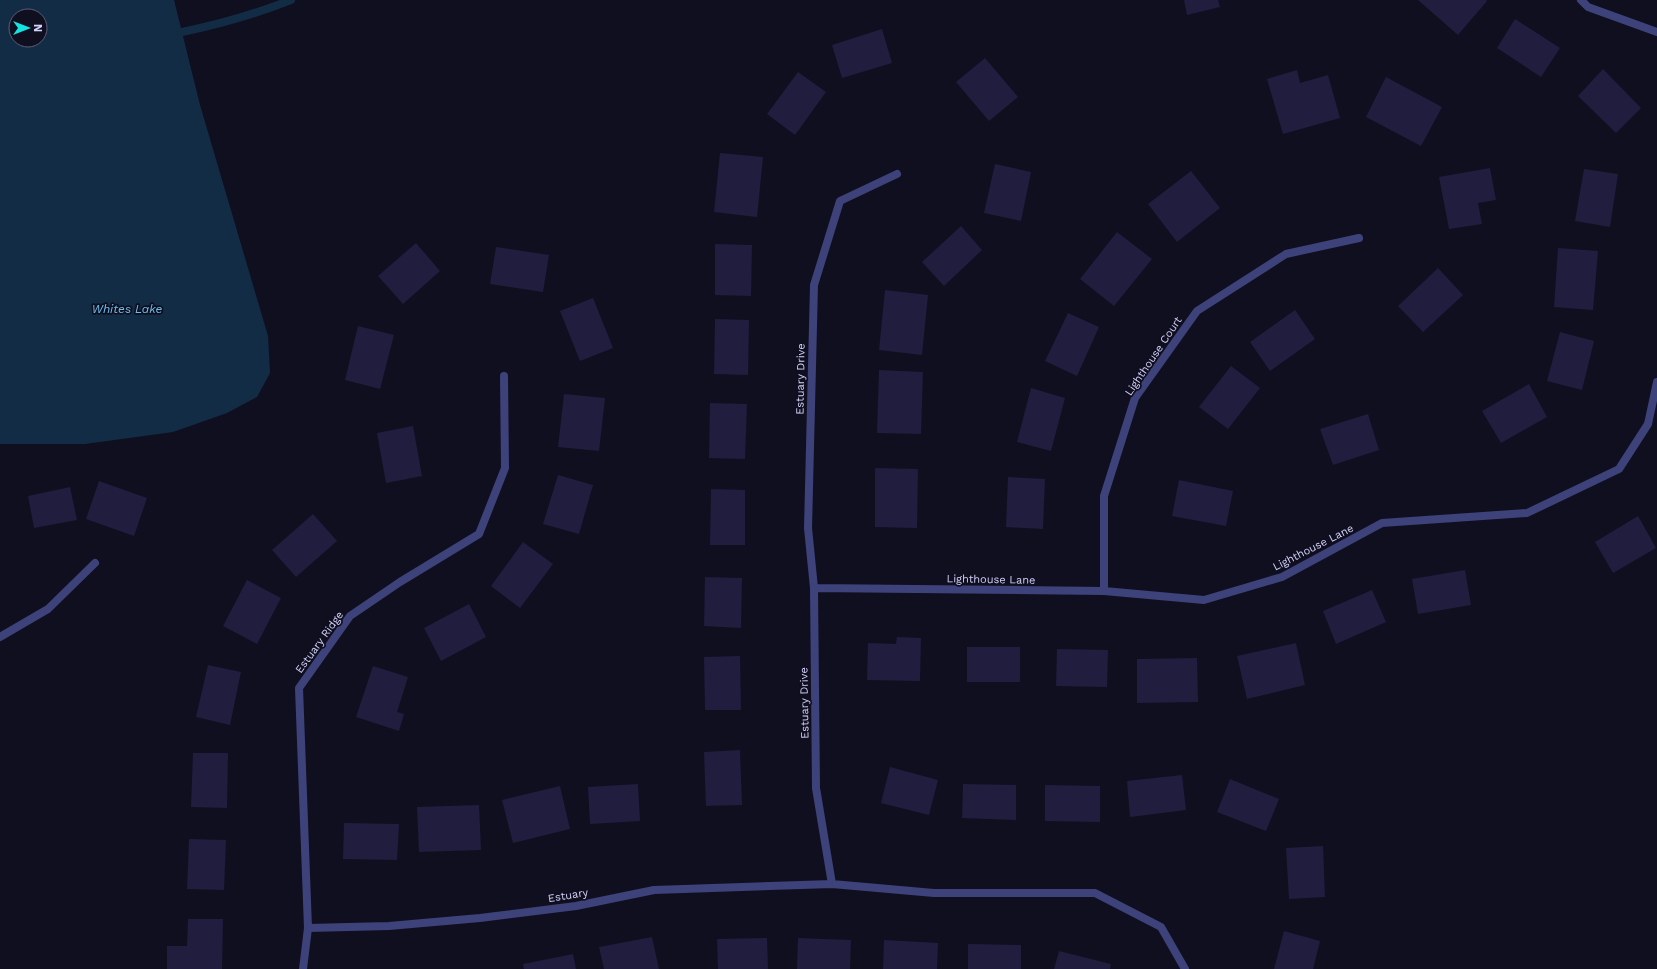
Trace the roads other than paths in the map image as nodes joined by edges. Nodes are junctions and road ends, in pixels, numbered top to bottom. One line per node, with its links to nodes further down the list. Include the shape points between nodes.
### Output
1 (1581, 0): 2 (street, via 1588,7)
2 (1657, 32)
3 (897, 174): 8 (street, Estuary Drive, via 840,201 814,285 808,528)
4 (1359, 238): 9 (street, Lighthouse Court, via 1286,254 1197,312 1192,318 1135,398 1104,496)
5 (504, 376): 12 (street, Estuary Ridge, via 505,468 479,534 350,616 299,688)
6 (1657, 382): 9 (street, Lighthouse Lane, via 1648,424 1619,469 1527,512 1382,523 1282,577 1204,600)
7 (95, 563): 10 (street, via 48,609)
8 (814, 588): 9 (street, Lighthouse Lane); 11 (street, Estuary Drive, via 816,788)
9 (1104, 591)
10 (0, 637)
11 (832, 884): 12 (street, Estuary, via 654,890 576,906 480,918 389,926); 14 (street, via 934,893 1095,893 1161,926)
12 (308, 928): 13 (street, Estuary Ridge)
13 (303, 969)
14 (1185, 969)

